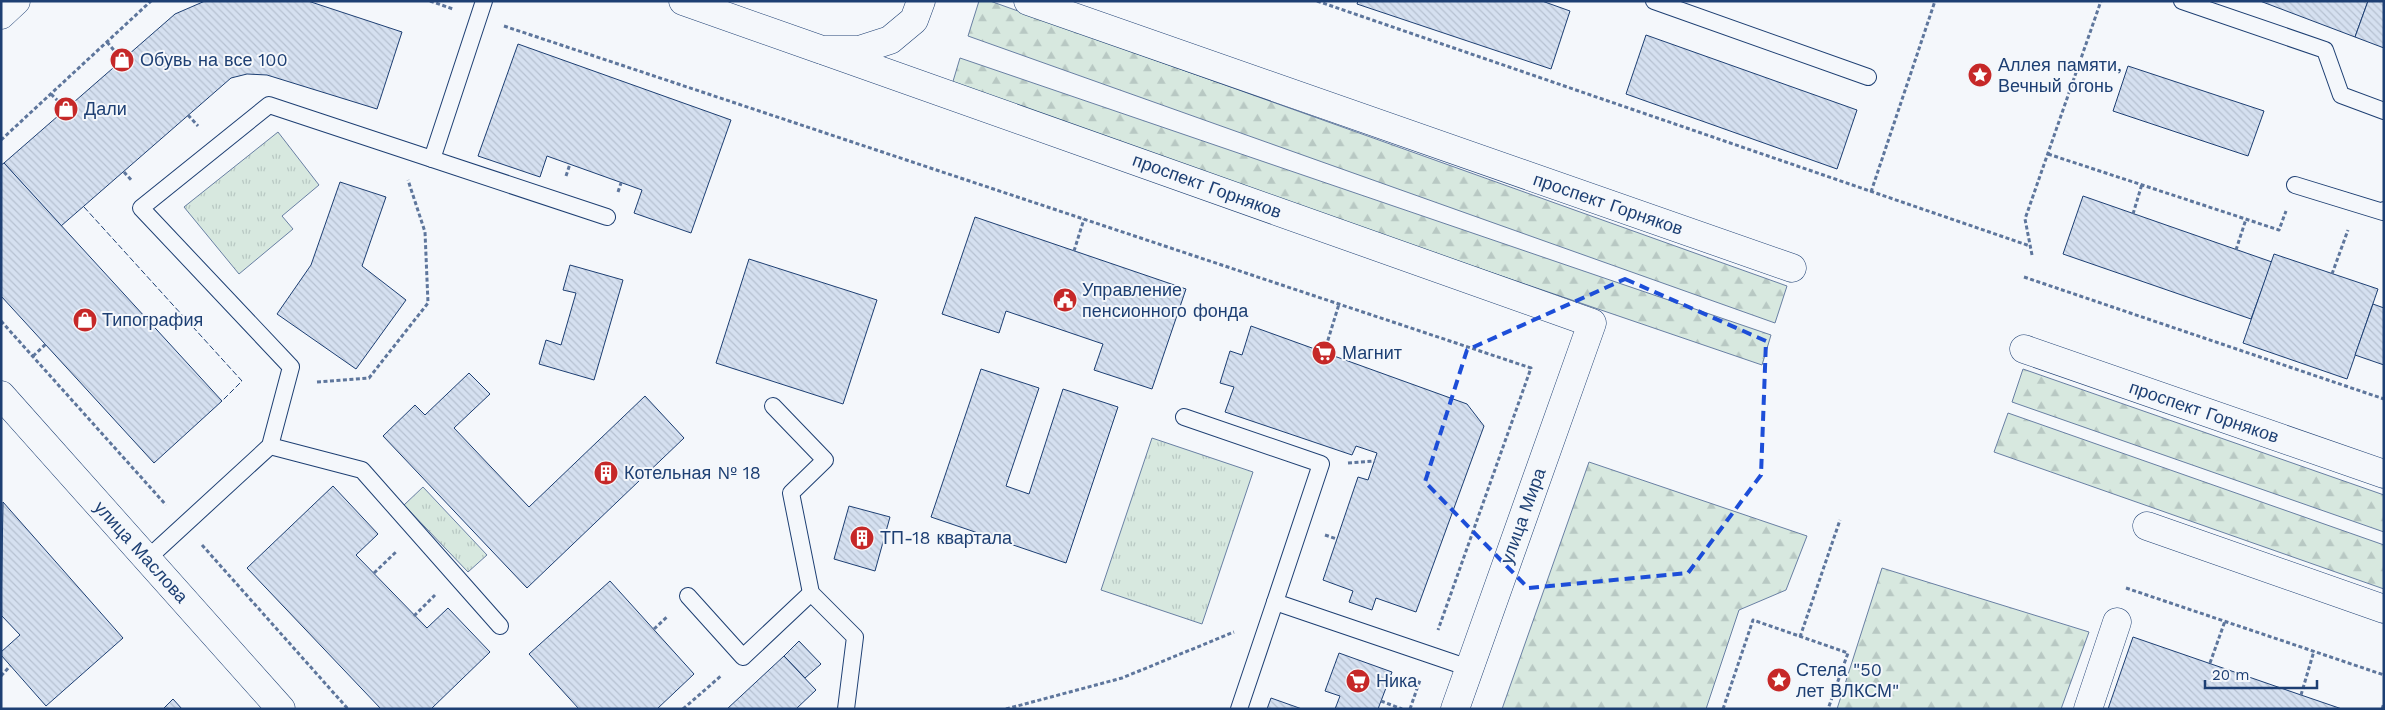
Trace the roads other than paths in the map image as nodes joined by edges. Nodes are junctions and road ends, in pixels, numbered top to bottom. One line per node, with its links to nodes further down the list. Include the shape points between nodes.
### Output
1 (16, 1): 8 (street)
2 (484, 1): 12 (lane)
3 (683, 1): 9 (street, проспект Горняков)
4 (922, 1): 9 (street, проспект Горняков, via 914,20 890,40 859,50)
5 (1028, 1): 16 (street, проспект Горняков)
6 (1654, 1): 10 (lane)
7 (2182, 1): 11 (lane, via 2325,50 2341,95)
8 (1, 15)
9 (822, 50): 17 (street, проспект Горняков)
10 (1868, 77)
11 (2384, 111)
12 (432, 159): 15 (lane); 22 (lane, via 269,105 141,208 290,368)
13 (2295, 185): 14 (lane)
14 (2384, 210)
15 (608, 217)
16 (1792, 268)
17 (1592, 323): 32 (street, улица Мира)
18 (2024, 349): 23 (street, проспект Горняков)
19 (1, 395): 25 (street, улица Маслова)
20 (773, 406): 26 (lane, via 825,460 791,493)
21 (1184, 417): 29 (lane, via 1321,464)
22 (270, 446): 25 (lane); 31 (lane, via 362,470)
23 (2384, 474)
24 (2147, 526): 28 (street)
25 (147, 559): 33 (street, улица Маслова)
26 (811, 593): 27 (lane, via 743,657); 34 (lane, via 855,637)
27 (688, 596)
28 (2384, 609)
29 (1273, 610): 32 (lane); 35 (lane)
30 (2117, 622): 37 (street)
31 (500, 626)
32 (1469, 668): 36 (street, улица Мира)
33 (281, 709)
34 (846, 709)
35 (1239, 709)
36 (1454, 709)
37 (2088, 709)

